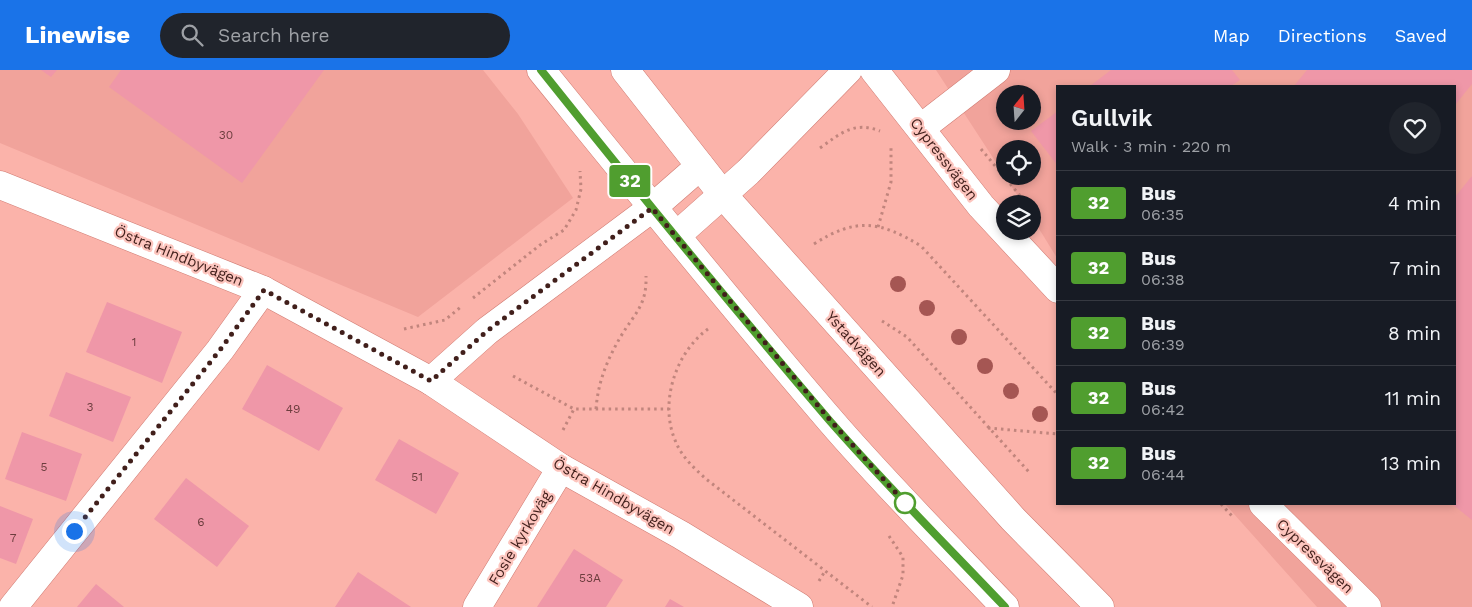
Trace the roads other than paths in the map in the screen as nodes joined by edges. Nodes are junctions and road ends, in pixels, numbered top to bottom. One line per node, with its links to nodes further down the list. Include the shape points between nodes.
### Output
1 (541, 70): 10 (street)
2 (625, 70): 7 (street, Ystadvägen)
3 (848, 70): 9 (street)
4 (874, 70): 6 (street, Cypressvägen)
5 (996, 70): 6 (street)
6 (921, 128): 12 (street, Cypressvägen, via 980,206)
7 (700, 166): 9 (street, Ystadvägen); 10 (street)
8 (0, 185): 13 (street, Östra Hindbyvägen)
9 (723, 195): 11 (street); 21 (street, Ystadvägen, via 1013,519)
10 (652, 208): 11 (street); 14 (street, via 487,331)
11 (676, 236): 20 (street, via 830,420)
12 (1056, 287)
13 (264, 290): 14 (street, Östra Hindbyvägen); 17 (street, via 220,350)
14 (431, 381): 15 (street, Östra Hindbyvägen)
15 (561, 468): 18 (street, Fosie kyrkoväg); 19 (street, Östra Hindbyvägen, via 681,535)
16 (1263, 505): 22 (street, Cypressvägen)
17 (13, 607)
18 (477, 607)
19 (799, 607)
20 (1005, 607)
21 (1100, 607)
22 (1368, 607)

